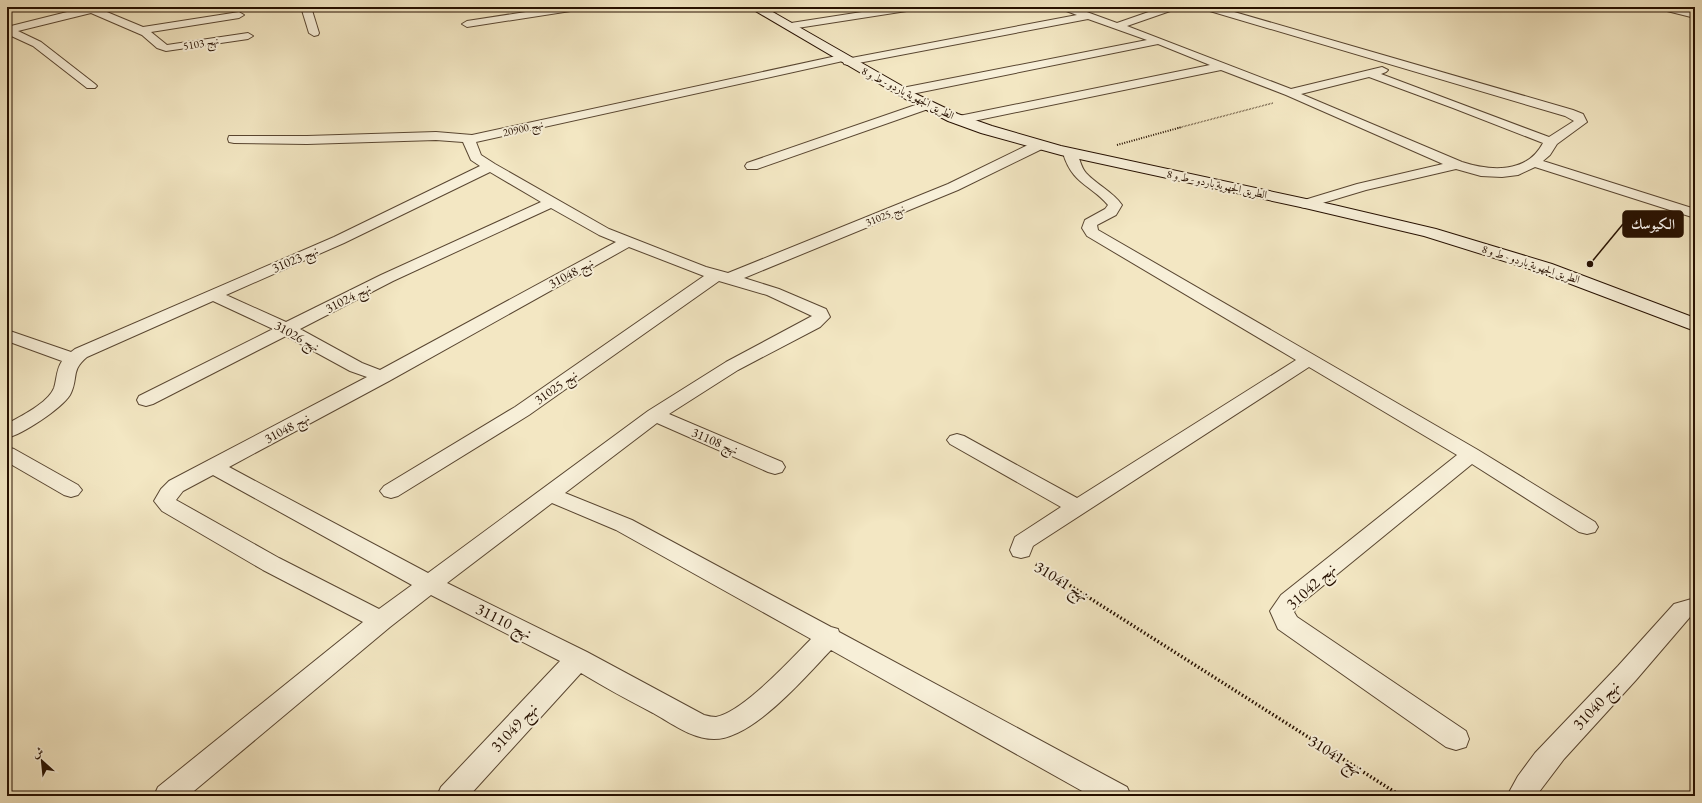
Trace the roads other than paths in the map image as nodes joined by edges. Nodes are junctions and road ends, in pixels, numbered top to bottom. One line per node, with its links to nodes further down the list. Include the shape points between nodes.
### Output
1 (103, 7): 11 (street)
2 (306, 7): 20 (street)
3 (576, 7): 15 (street)
4 (779, 7): 10 (street)
5 (913, 7): 16 (street)
6 (1064, 7): 14 (street)
7 (1173, 7): 17 (street)
8 (1206, 7): 24 (street)
9 (1662, 7): 13 (street)
10 (759, 8): 16 (main road, الطريق الجهوية باردو - ط و 8)
11 (90, 10): 18 (street); 19 (street)
12 (239, 15): 19 (street)
13 (1695, 15)
14 (1087, 16): 17 (street); 23 (street, نهج 20900)
15 (467, 24)
16 (792, 26): 23 (main road, الطريق الجهوية باردو - ط و 8)
17 (1117, 26): 22 (street)
18 (8, 30): 27 (street, via 37,44)
19 (140, 31): 21 (street, نهج 5103, via 154,38 163,47 170,48)
20 (314, 33)
21 (244, 37)
22 (1159, 41): 25 (street); 28 (street)
23 (844, 60): 28 (main road, الطريق الجهوية باردو - ط و 8); 33 (street, نهج 20900)
24 (1403, 65): 26 (street); 34 (street, via 1580,117 1581,122)
25 (1222, 66): 29 (street); 31 (street)
26 (1369, 73): 29 (street); 34 (street)
27 (91, 86)
28 (902, 92): 30 (main road, الطريق الجهوية باردو - ط و 8)
29 (1294, 95): 38 (street)
30 (927, 105): 31 (main road, الطريق الجهوية باردو - ط و 8); 39 (street)
31 (959, 120): 35 (main road, الطريق الجهوية باردو - ط و 8)
32 (234, 139): 33 (street, نهج 20900, via 307,140 436,136)
33 (472, 139): 40 (street, via 469,144 476,157)
34 (1551, 142): 37 (street, via 1546,153)
35 (1039, 145): 36 (main road, الطريق الجهوية باردو - ط و 8); 45 (street, نهج 31025, via 953,187)
36 (1076, 154): 42 (main road, الطريق الجهوية باردو - ط و 8); 51 (street, via 1074,167 1084,180 1110,198 1115,205 1111,212 1090,223 1092,233)
37 (1533, 162): 38 (street, via 1507,173 1494,175); 43 (street)
38 (1457, 165): 42 (street, via 1364,186)
39 (752, 166)
40 (490, 167): 41 (street); 46 (street, نهج 31023, via 338,240)
41 (552, 202): 44 (street, via 604,232); 48 (street, نهج 31024, via 387,278)
42 (1306, 204): 47 (main road, الطريق الجهوية باردو - ط و 8, via 1394,223 1520,258)
43 (1695, 214)
44 (630, 241): 45 (street); 52 (street, نهج 31048)
45 (715, 275): 54 (street, via 773,292 820,313 821,317 732,366); 62 (street, نهج 31025, via 522,411)
46 (212, 295): 48 (street, نهج 31026); 50 (street, نهج 31023)
47 (1695, 325)
48 (287, 329): 52 (street, نهج 31026, via 331,355); 53 (street, نهج 31024)
49 (7, 335): 50 (street)
50 (72, 359): 55 (street, via 66,366 65,384 60,396)
51 (1310, 359): 58 (street); 64 (street)
52 (382, 377): 59 (street, نهج 31048)
53 (146, 400)
54 (655, 415): 60 (street, نهج 31108); 63 (street)
55 (7, 432)
56 (957, 440): 64 (street)
57 (7, 453): 61 (street)
58 (1471, 454): 65 (street); 72 (street, نهج 31042, via 1289,601 1282,611 1287,623)
59 (214, 467): 67 (street, نهج 31110); 69 (street, نهج 31048, via 176,486 165,501 271,564)
60 (775, 467)
61 (70, 490)
62 (391, 491)
63 (548, 494): 67 (street); 70 (street, via 624,525)
64 (1077, 507): 66 (street, via 1023,542)
65 (1587, 527)
66 (1021, 550)
67 (429, 584): 69 (street); 71 (street, نهج 31110)
68 (1685, 612): 76 (street, نهج 31040, via 1569,734 1526,786)
69 (381, 621): 73 (street)
70 (829, 636): 71 (street, نهج 31110, via 765,700 737,720 715,728 700,726 682,717); 75 (street)
71 (578, 659): 74 (street, نهج 31049)
72 (1456, 739)
73 (168, 796)
74 (451, 796)
75 (1117, 796)
76 (1521, 796)

